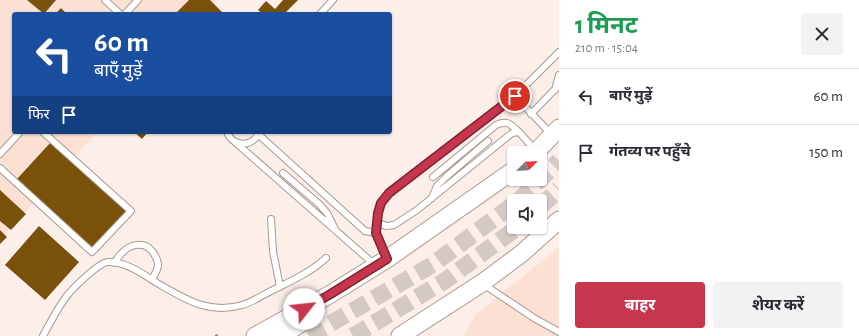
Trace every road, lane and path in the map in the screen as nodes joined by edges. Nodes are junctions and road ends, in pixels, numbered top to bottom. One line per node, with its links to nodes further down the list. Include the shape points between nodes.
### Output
1 (105, 0): 4 (lane)
2 (138, 0): 5 (lane)
3 (333, 0): 6 (lane)
4 (118, 12)
5 (127, 12)
6 (322, 12)
7 (559, 52): 10 (lane)
8 (559, 75): 9 (lane)
9 (557, 87): 11 (lane)
10 (515, 96): 11 (lane); 31 (lane, via 389,193 381,203)
11 (531, 114): 13 (lane)
12 (519, 132): 21 (lane); 27 (lane, via 510,124 503,122 496,125); 28 (lane, via 512,134)
13 (555, 132): 22 (street)
14 (18, 134): 23 (lane)
15 (45, 134): 24 (lane, via 131,211 92,252)
16 (228, 134): 20 (lane)
17 (258, 134): 20 (lane, via 251,142)
18 (260, 134): 33 (lane, via 365,231)
19 (488, 141): 28 (lane, via 437,186)
20 (235, 142): 32 (lane)
21 (530, 146)
22 (541, 146)
23 (0, 154)
24 (0, 168)
25 (283, 173): 32 (lane, via 323,208)
26 (507, 175): 36 (street)
27 (433, 177)
28 (431, 199): 31 (lane, via 394,225 386,226)
29 (271, 219): 39 (lane, via 273,251)
30 (559, 220): 38 (street)
31 (377, 222): 33 (lane)
32 (335, 230): 36 (lane)
33 (376, 233): 36 (lane)
34 (326, 258): 39 (lane, via 314,268)
35 (114, 263): 37 (lane, via 123,264); 37 (lane, via 127,248 144,244 150,248 158,263); 42 (lane, via 101,264 66,296)
36 (381, 263): 40 (street)
37 (152, 280): 39 (lane, via 203,306 223,309 243,305)
38 (482, 283): 41 (lane); 45 (street)
39 (280, 287)
40 (329, 295): 43 (street); 44 (street, via 312,316)
41 (559, 332)
42 (43, 336)
43 (255, 336)
44 (281, 336)
45 (400, 336)

